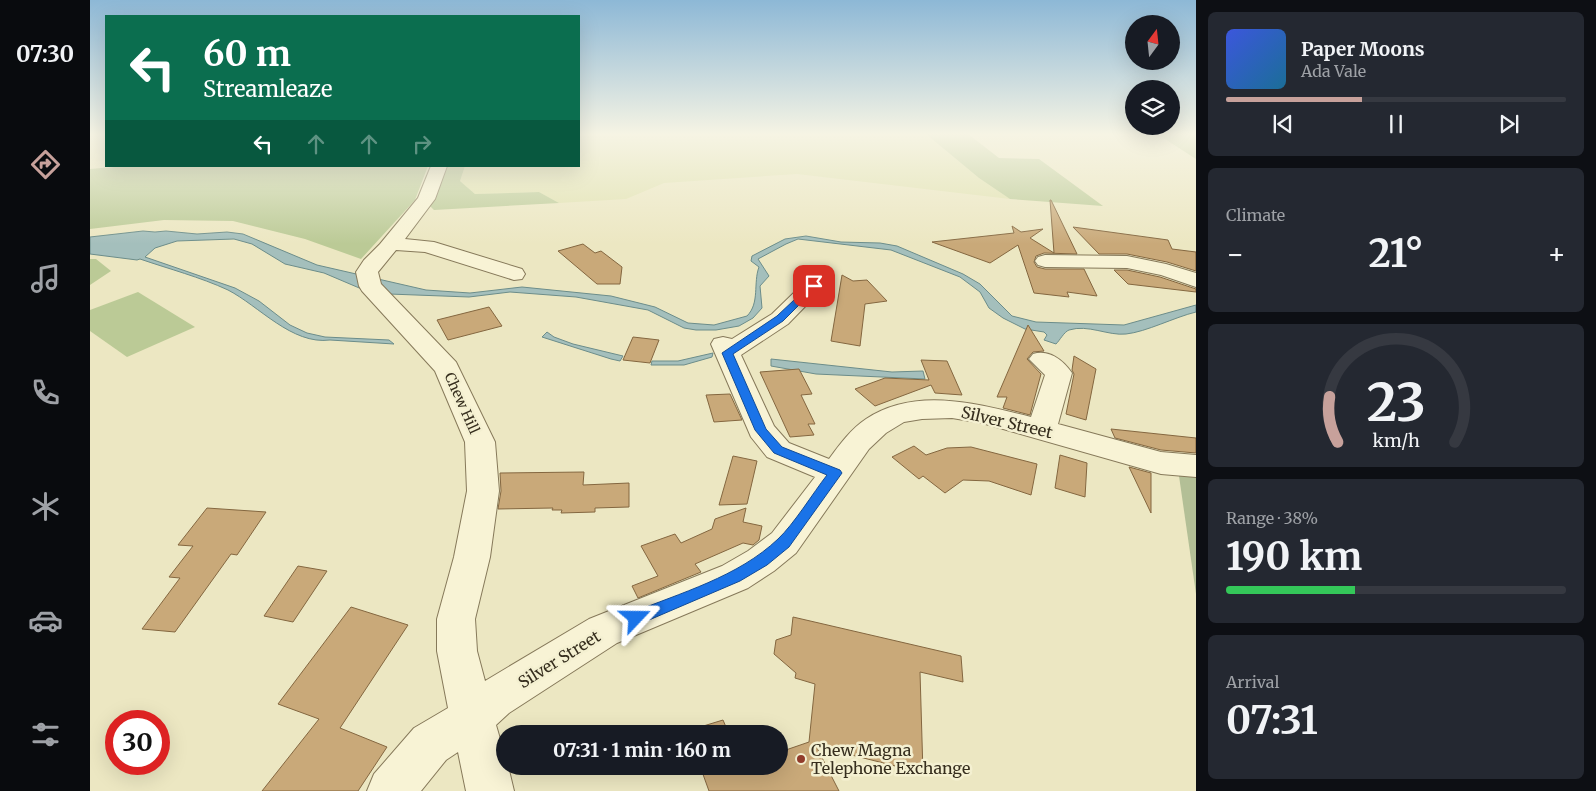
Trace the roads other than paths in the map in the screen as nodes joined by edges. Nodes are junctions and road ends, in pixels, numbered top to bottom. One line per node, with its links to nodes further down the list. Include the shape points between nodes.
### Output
1 (437, 171): 2 (street, Chew Hill, via 426,199)
2 (390, 244): 4 (street, via 427,246); 11 (street, Chew Hill, via 367,272 370,286 447,368 480,442 484,491 456,619 457,651)
3 (1045, 261): 5 (street, via 1076,256 1127,262)
4 (505, 266)
5 (1196, 280)
6 (814, 286): 10 (street, via 780,318 725,348 761,430 778,450)
7 (1042, 359): 8 (street, via 1059,373)
8 (1042, 429): 9 (street, Silver Street, via 1161,463); 10 (street, Silver Street, via 952,410 922,410 896,415 876,426 858,442)
9 (1196, 466)
10 (835, 473): 11 (street, Silver Street, via 784,543 761,561 735,577 603,631 494,699)
11 (472, 718): 12 (street, Silver Street, via 430,744); 13 (street, Chew Hill)
12 (391, 791)
13 (490, 791)

